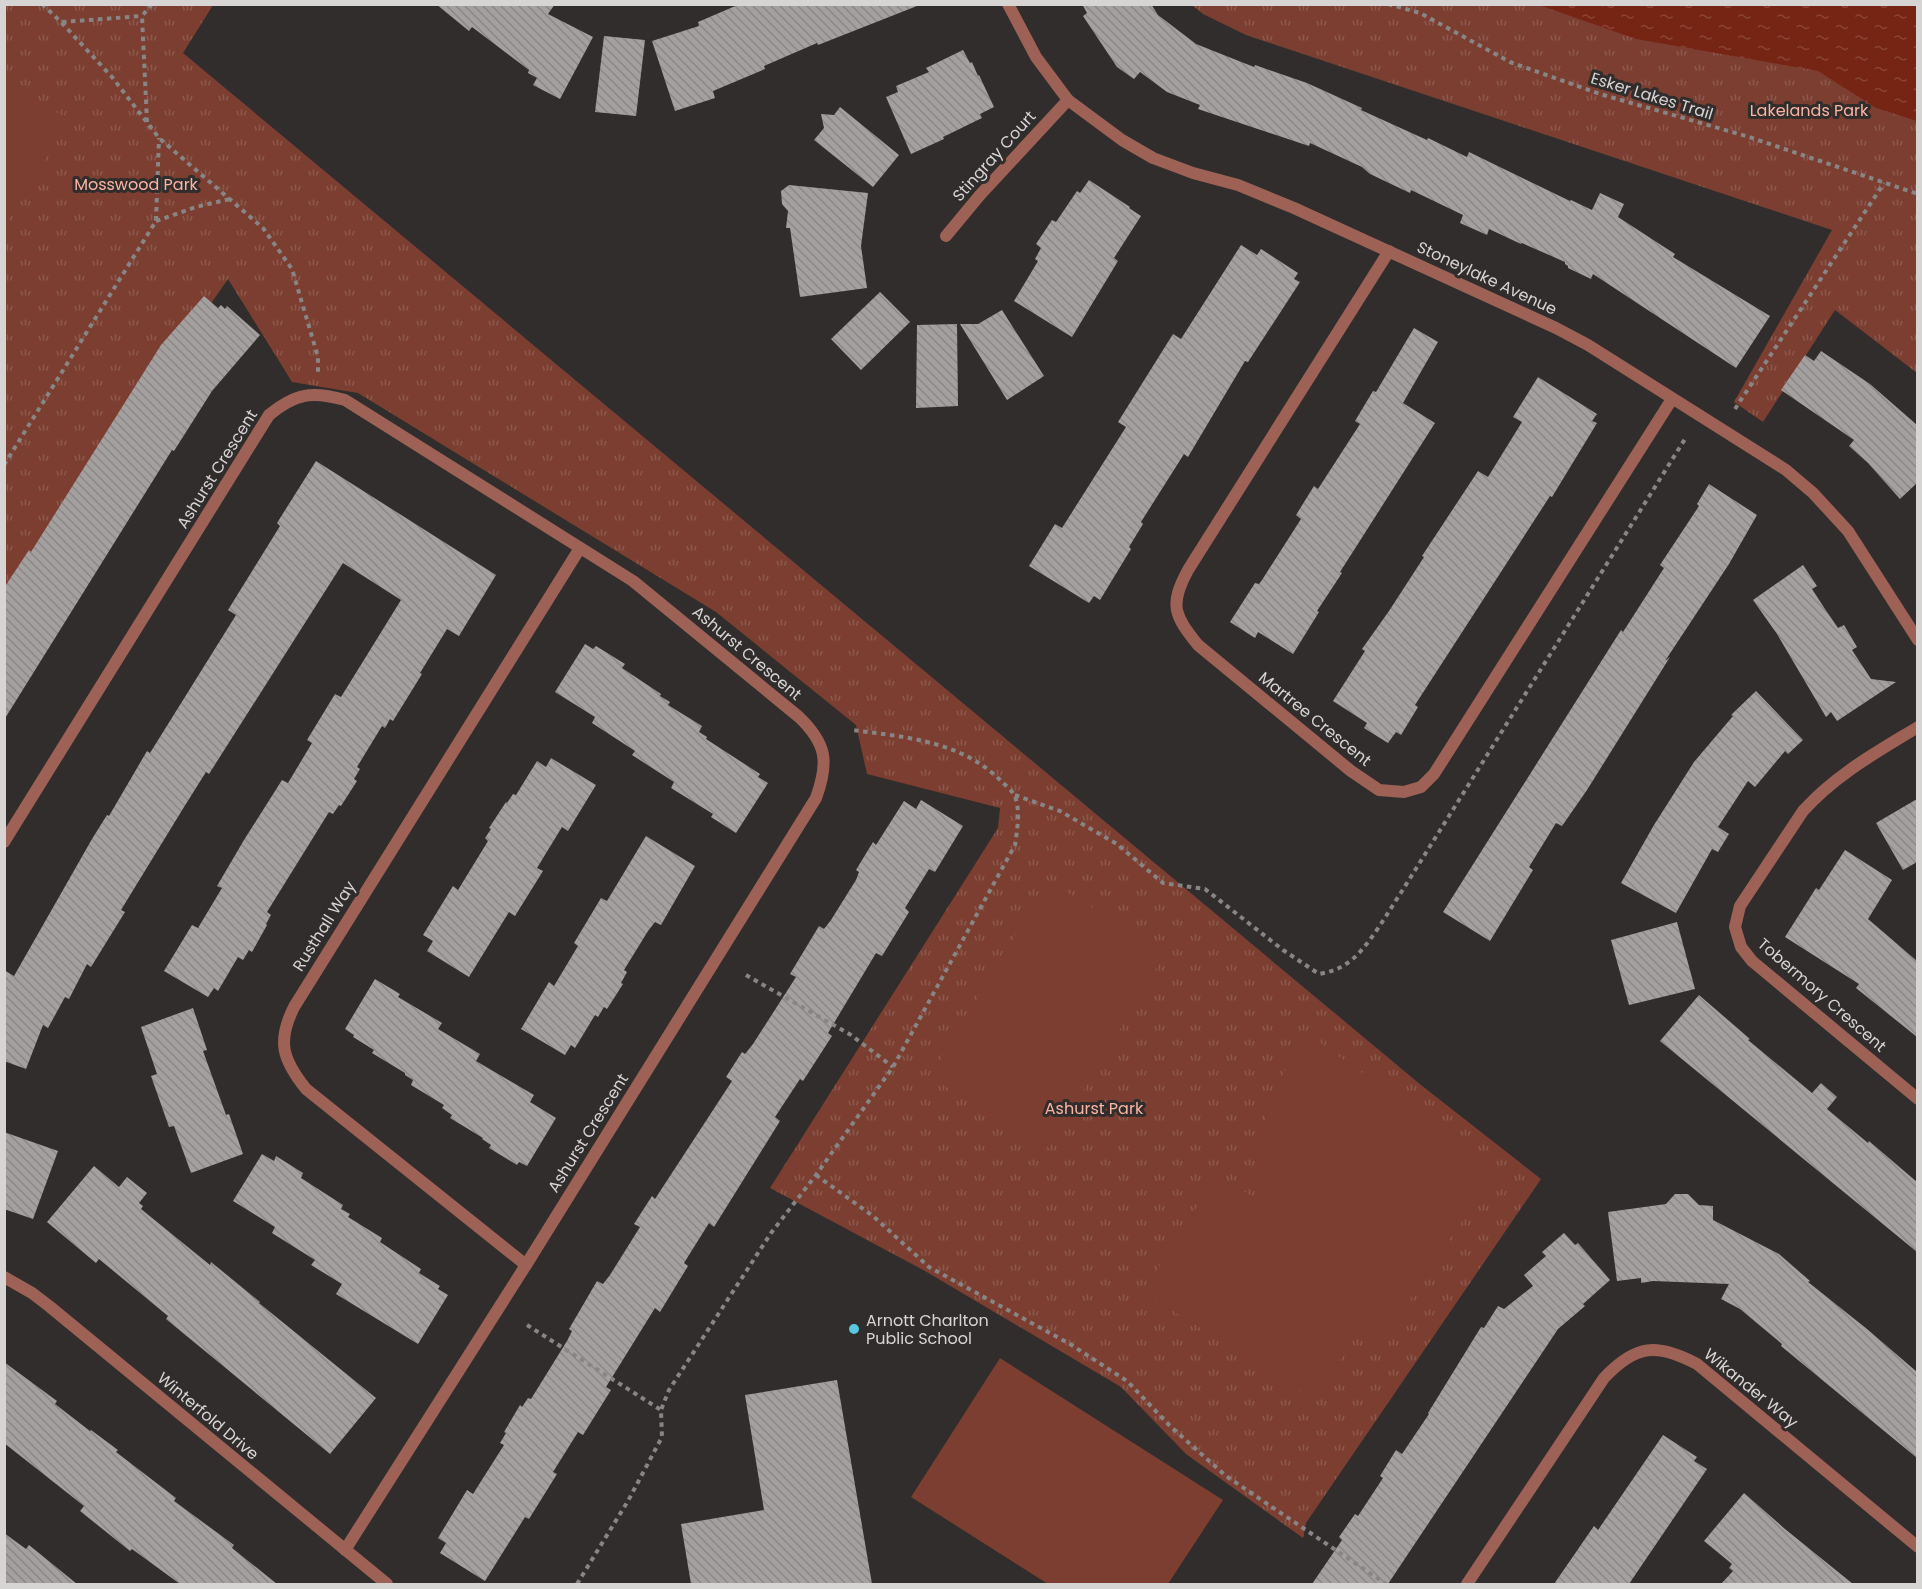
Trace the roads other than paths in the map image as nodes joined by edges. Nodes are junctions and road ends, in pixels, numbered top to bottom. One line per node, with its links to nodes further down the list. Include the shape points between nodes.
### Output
1 (1008, 4): 2 (street, Stoneylake Avenue, via 1036,57)
2 (1068, 100): 3 (street, Stingray Court); 4 (street, Stoneylake Avenue, via 1153,158 1193,174 1238,185)
3 (946, 236)
4 (1389, 251): 5 (street, Stoneylake Avenue, via 1556,328); 5 (street, Martree Crescent, via 1177,591 1177,609 1184,627 1198,645 1379,790 1404,792 1421,787 1434,774)
5 (1672, 399): 7 (street, Stoneylake Avenue, via 1786,470 1832,511)
6 (580, 548): 9 (street, Ashurst Crescent, via 345,400 324,394 286,401 269,415); 11 (street, Rusthall Way, via 285,1025 284,1049 292,1071 306,1089); 11 (street, Ashurst Crescent, via 633,580 799,717 814,731 825,761 816,798)
7 (1917, 640)
8 (1917, 727): 10 (street, Tobermory Crescent, via 1842,774 1812,801 1740,906 1735,927 1741,947 1752,961)
9 (4, 842)
10 (1917, 1099)
11 (526, 1265): 14 (street, Ashurst Crescent)
12 (4, 1277): 14 (street, Winterfold Drive, via 49,1306)
13 (1917, 1547): 16 (street, Wikander Way, via 1697,1364 1675,1352 1652,1349 1634,1354 1604,1378)
14 (345, 1550): 15 (street, Winterfold Drive)
15 (387, 1584)
16 (1467, 1584)

